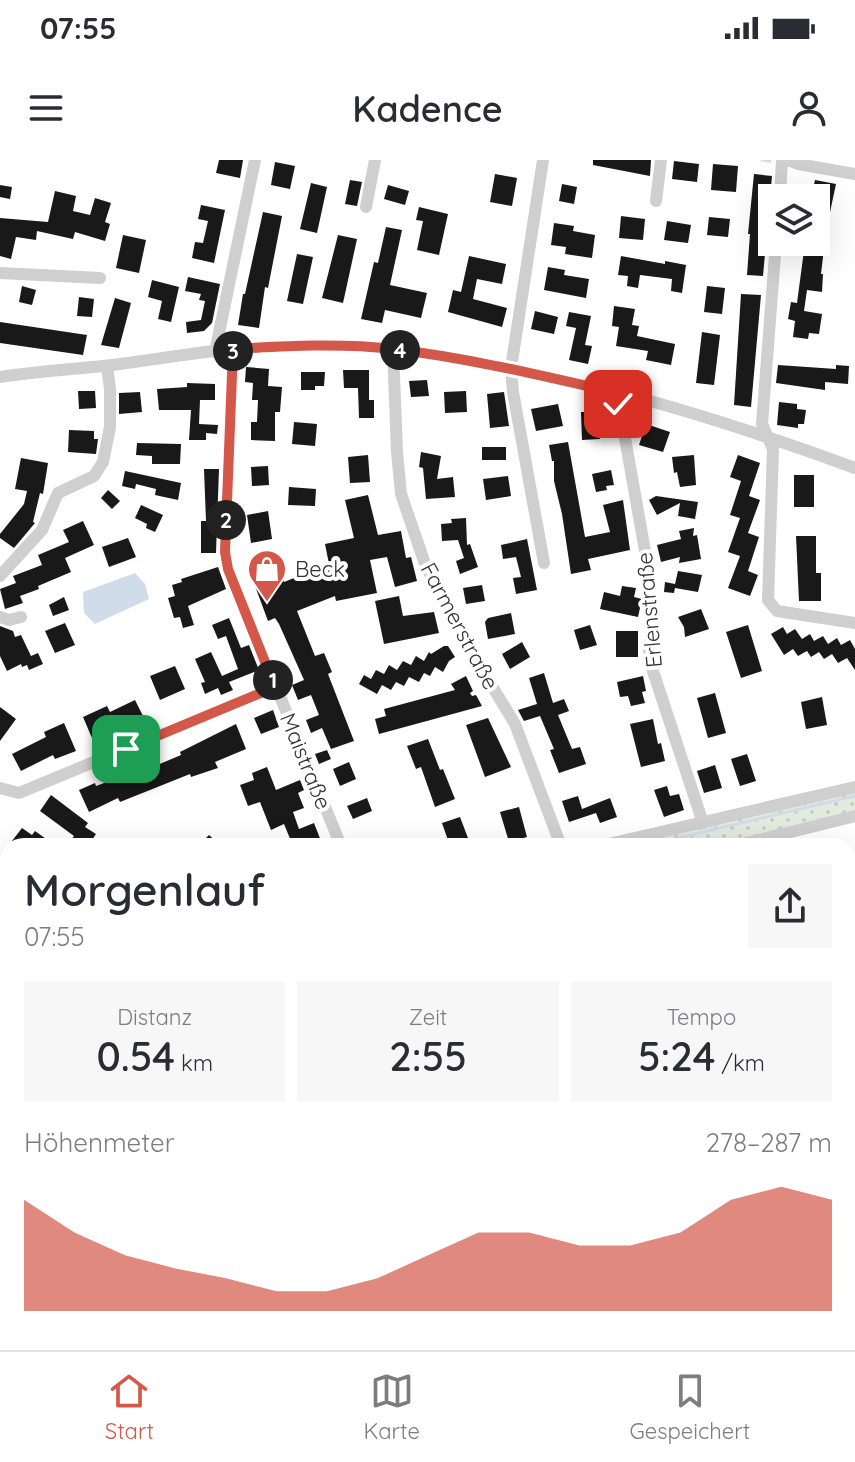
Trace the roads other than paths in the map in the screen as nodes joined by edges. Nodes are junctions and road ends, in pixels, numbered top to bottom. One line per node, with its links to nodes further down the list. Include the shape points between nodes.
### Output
1 (255, 160): 15 (street)
2 (375, 160): 9 (street)
3 (543, 160): 17 (street)
4 (661, 160): 8 (street)
5 (785, 160): 6 (street); 7 (street)
6 (855, 174)
7 (782, 184)
8 (656, 201)
9 (366, 207)
10 (775, 256): 20 (street, via 762,424)
11 (0, 273): 12 (street)
12 (100, 278)
13 (233, 349): 14 (street, via 317,344); 15 (street); 27 (street, Maistraße, via 225,552)
14 (393, 349): 17 (street); 33 (street, Farmerstraße, via 401,494 449,615 515,724)
15 (215, 352): 16 (street)
16 (107, 366): 18 (street); 23 (street, via 110,427 103,462 94,476 58,493 42,530)
17 (511, 368): 19 (street); 22 (street)
18 (0, 377)
19 (617, 393): 20 (street); 31 (street, Erlenstraße, via 647,562 652,668)
20 (766, 435): 21 (street); 26 (street, via 773,449 768,600 777,611)
21 (855, 468)
22 (544, 563)
23 (0, 576)
24 (0, 617): 25 (street)
25 (21, 617)
26 (855, 623)
27 (275, 687): 29 (street, via 19,793); 32 (street, Maistraße)
28 (855, 787): 31 (street)
29 (0, 788)
30 (855, 816): 35 (street)
31 (703, 823): 34 (street)
32 (338, 838)
33 (558, 838)
34 (636, 838)
35 (766, 838)

